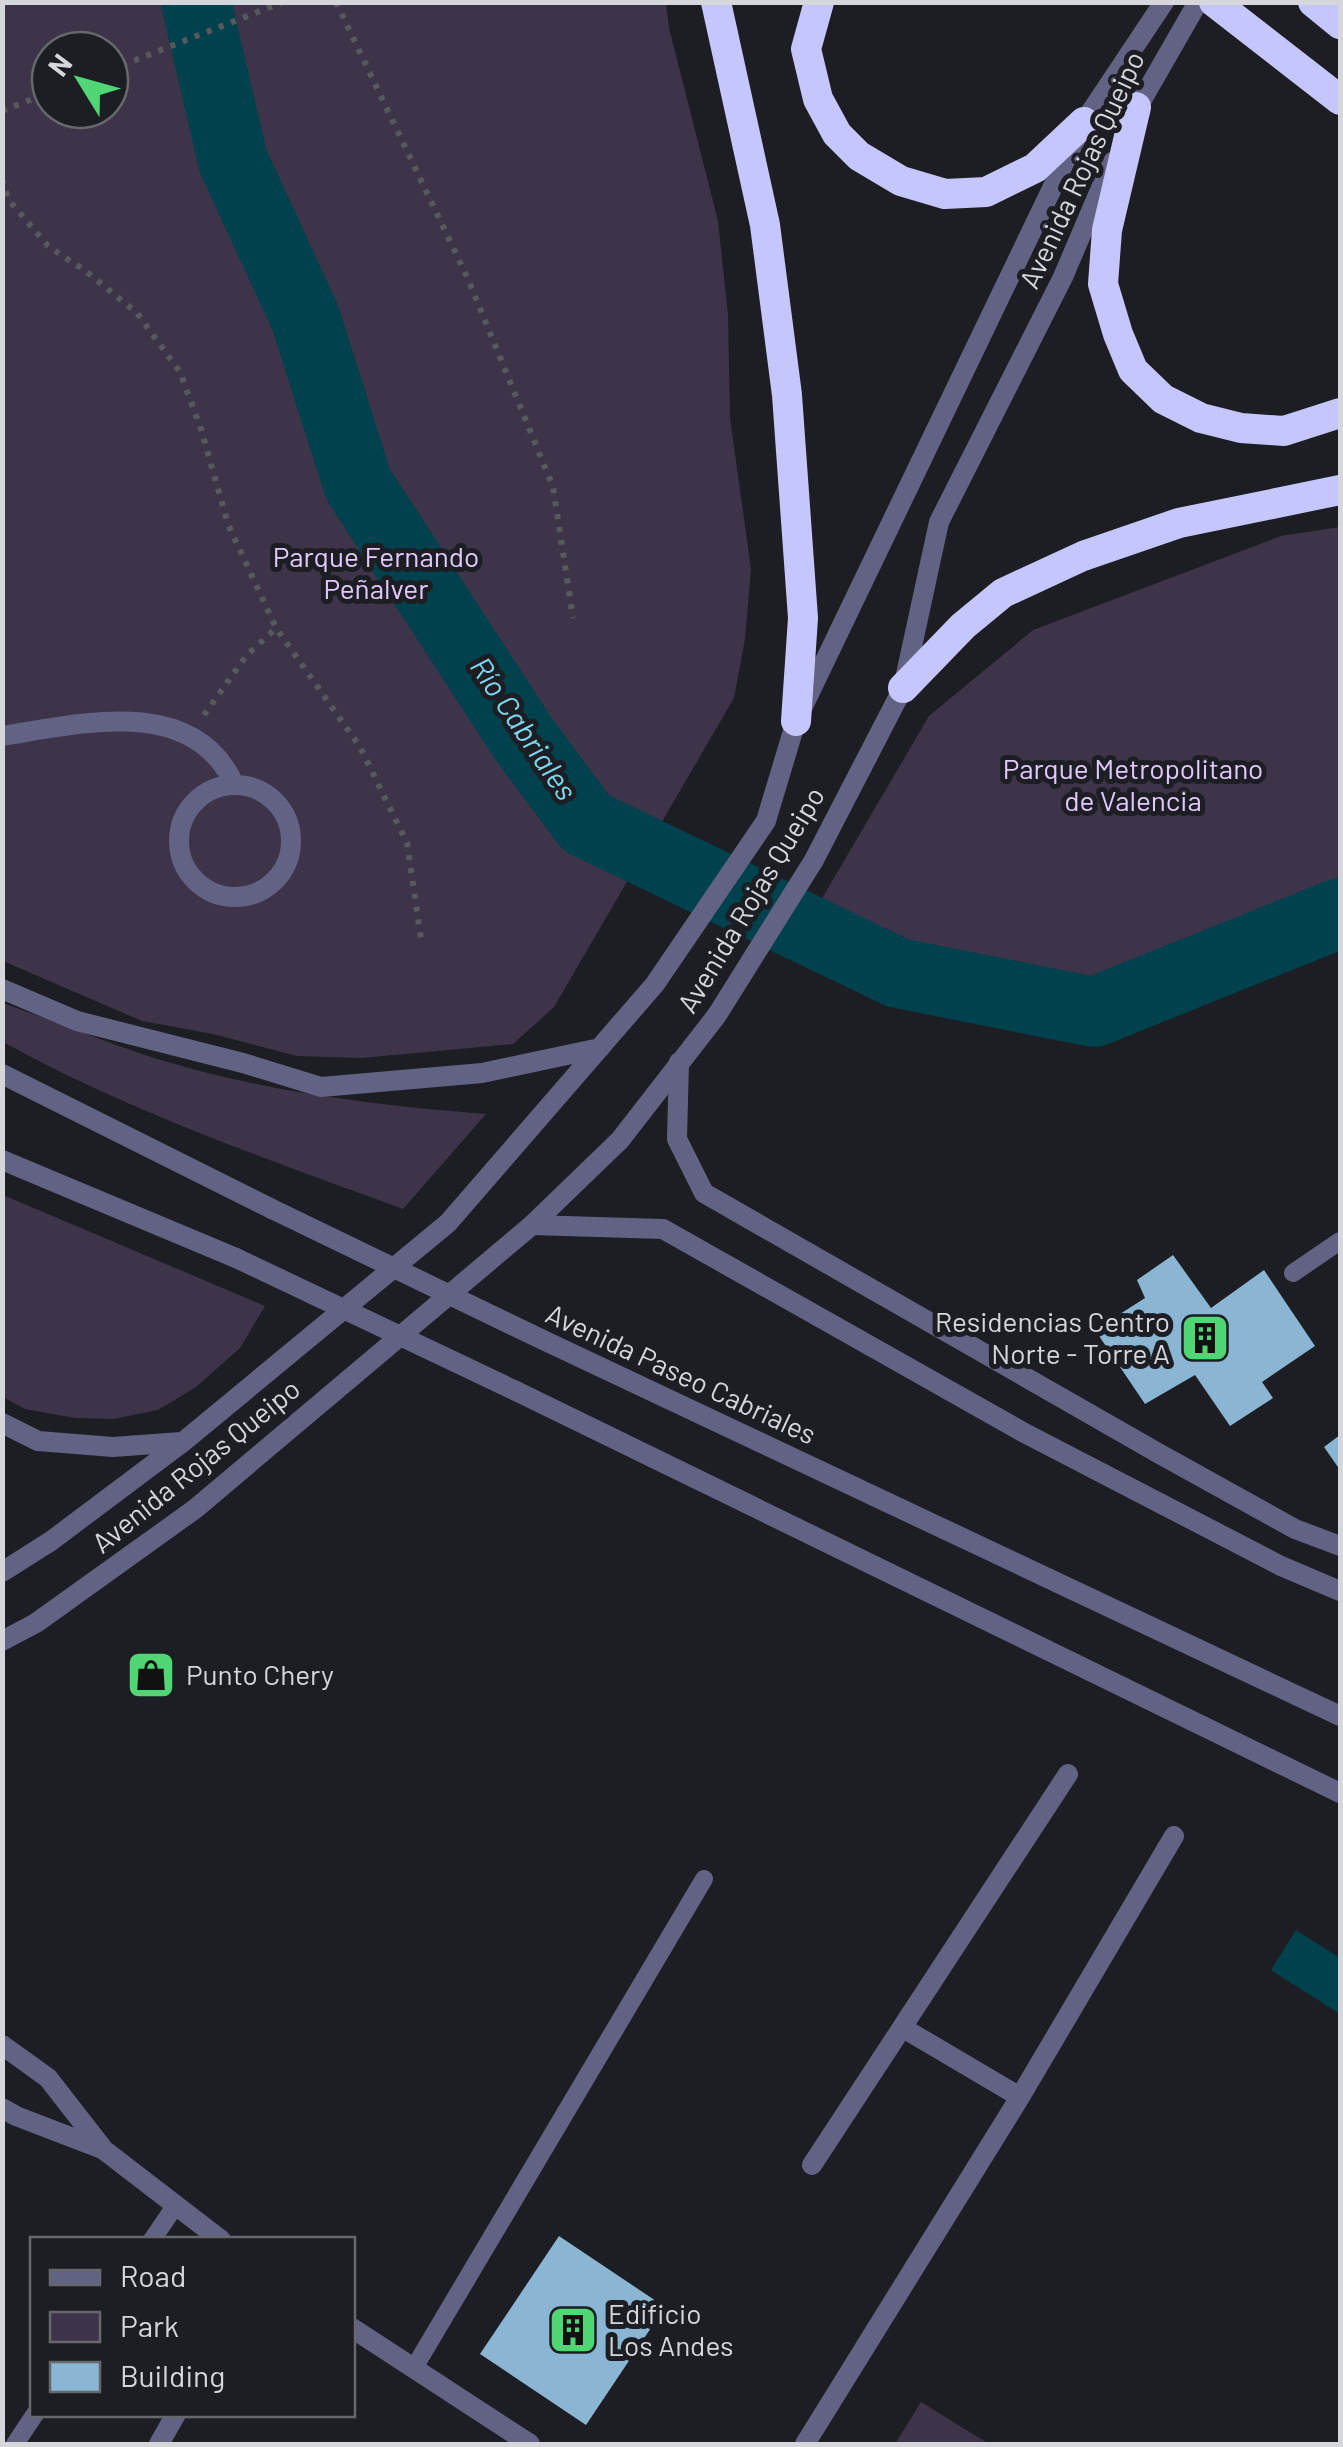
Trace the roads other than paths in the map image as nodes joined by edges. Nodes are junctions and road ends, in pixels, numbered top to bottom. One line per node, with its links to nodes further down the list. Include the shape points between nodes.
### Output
1 (716, 2): 14 (highway, via 765,225 788,395 803,618)
2 (819, 2): 9 (highway, via 806,49 818,99 837,134 859,156 901,181 945,194 986,192 1035,168)
3 (1164, 2): 9 (street, Avenida Rojas Queipo)
4 (1198, 2): 8 (street, Avenida Rojas Queipo)
5 (1214, 2): 6 (highway)
6 (1312, 80): 7 (highway); 10 (highway)
7 (1340, 100)
8 (1136, 106): 11 (highway, via 1108,230 1104,284 1133,370 1163,400 1241,428 1284,431); 13 (street, Avenida Rojas Queipo, via 1063,277 939,522)
9 (1092, 110): 14 (street, Avenida Rojas Queipo)
10 (1340, 113)
11 (1340, 414)
12 (1340, 490): 13 (highway, via 1179,523 1067,564 1003,593)
13 (903, 688): 19 (street, Avenida Rojas Queipo, via 814,860 717,1016)
14 (796, 721): 18 (street, Avenida Rojas Queipo, via 766,821 656,984)
15 (2, 736): 16 (street, via 145,720 206,745)
16 (234, 784): 16 (street, via 194,802 178,842 195,882 236,898 275,880 291,840 274,800)
17 (2, 988): 18 (street, via 77,1021 321,1087 482,1073)
18 (600, 1048): 26 (street, Avenida Rojas Queipo, via 448,1224)
19 (680, 1062): 22 (street, Avenida Rojas Queipo, via 620,1140); 27 (street, via 678,1139 704,1193 1175,1463 1295,1529)
20 (2, 1074): 31 (street, Avenida Paseo Cabriales, bridge)
21 (6, 1163): 33 (street, bridge, via 236,1258)
22 (532, 1225): 29 (street, via 663,1229 1020,1431); 30 (street, Avenida Rojas Queipo, via 194,1509)
23 (1340, 1240): 24 (lane)
24 (1293, 1273)
25 (2, 1423): 26 (street, via 38,1441 112,1447)
26 (184, 1442): 28 (street, Avenida Rojas Queipo)
27 (1340, 1546)
28 (2, 1572)
29 (1340, 1591)
30 (2, 1642)
31 (1340, 1716)
32 (1068, 1774): 36 (street)
33 (1340, 1793)
34 (1174, 1836): 38 (street)
35 (704, 1879): 46 (lane)
36 (903, 2028): 38 (street); 41 (street)
37 (2, 2045): 40 (street, via 48,2078)
38 (1020, 2097): 52 (street)
39 (2, 2108): 40 (street)
40 (104, 2150): 42 (street)
41 (812, 2164)
42 (175, 2206): 43 (lane); 44 (street)
43 (154, 2237)
44 (217, 2237)
45 (355, 2330): 46 (street)
46 (414, 2368): 51 (street)
47 (33, 2417): 49 (lane)
48 (174, 2417): 50 (street)
49 (15, 2444)
50 (159, 2444)
51 (530, 2444)
52 (805, 2444)

